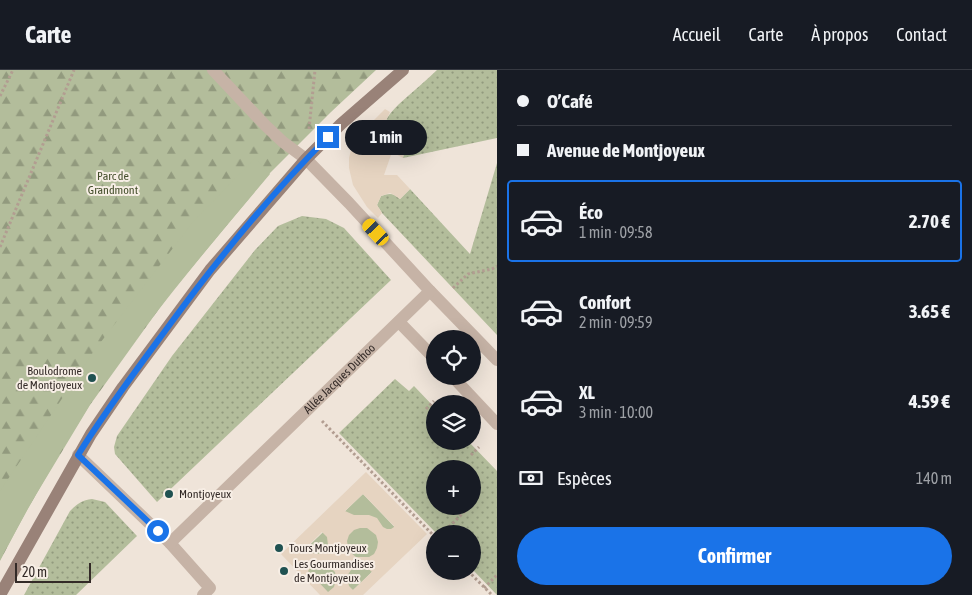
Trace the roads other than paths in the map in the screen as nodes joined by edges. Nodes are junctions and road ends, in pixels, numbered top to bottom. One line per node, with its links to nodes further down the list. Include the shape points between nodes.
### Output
1 (213, 70): 3 (street, via 266,126)
2 (403, 70): 3 (street)
3 (306, 159): 4 (street); 10 (street, via 210,270 123,386)
4 (430, 290): 5 (street, Allée Jacques Duthoo); 7 (street)
5 (399, 322): 6 (street); 11 (street, Allée Jacques Duthoo)
6 (426, 350)
7 (497, 360)
8 (460, 385): 9 (street)
9 (497, 424)
10 (78, 455): 11 (street); 13 (street)
11 (170, 543): 12 (street)
12 (210, 593)
13 (0, 594)

